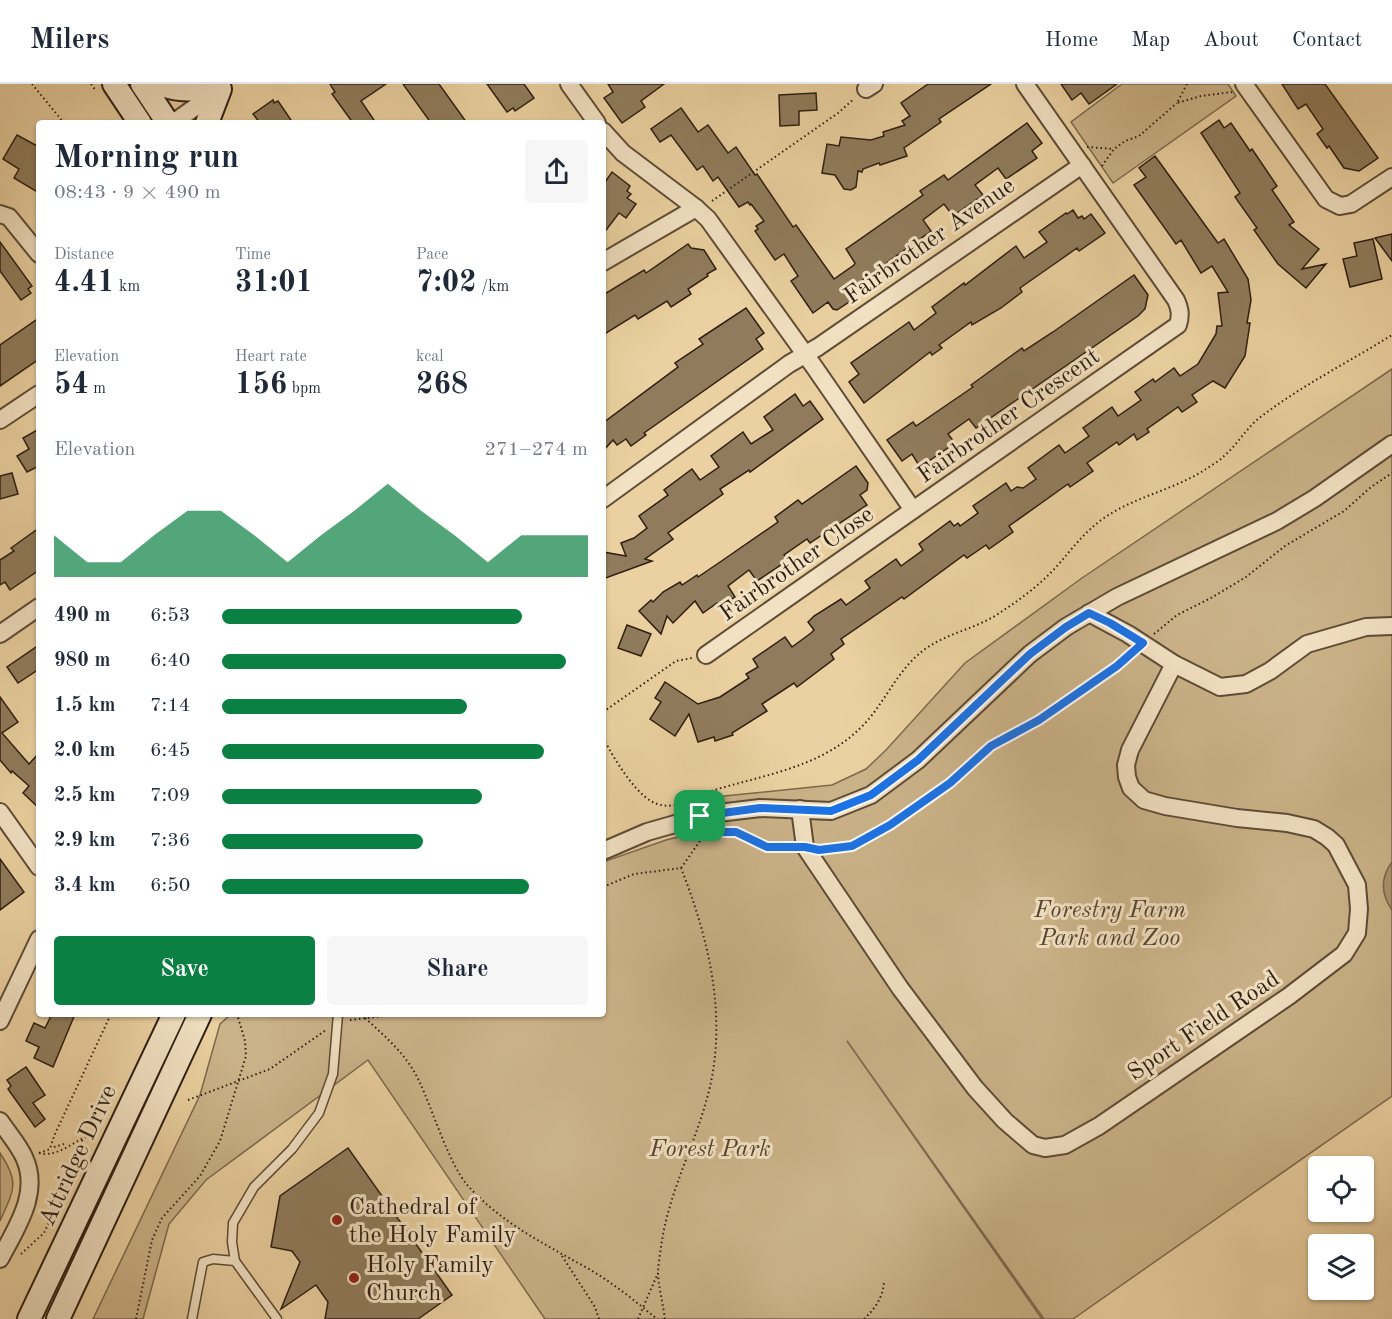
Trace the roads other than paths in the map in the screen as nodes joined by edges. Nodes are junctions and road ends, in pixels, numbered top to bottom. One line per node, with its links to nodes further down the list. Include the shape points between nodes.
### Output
1 (114, 84): 8 (main road)
2 (142, 84): 9 (main road)
3 (160, 84): 6 (main road)
4 (569, 84): 12 (street)
5 (1025, 84): 14 (street, Fairbrother Crescent)
6 (224, 87): 10 (street); 11 (main road)
7 (1240, 88): 15 (street, via 1326,199 1340,206 1351,204)
8 (138, 120)
9 (166, 120)
10 (177, 120)
11 (208, 120)
12 (595, 120)
13 (606, 134): 16 (street, Fairbrother Crescent, via 623,153)
14 (1082, 165): 20 (street, Fairbrother Avenue); 25 (street, Fairbrother Crescent, via 1176,300 1180,308 1178,325)
15 (1392, 177)
16 (702, 205): 19 (street); 20 (street, Fairbrother Crescent)
17 (0, 214): 18 (street, via 9,217)
18 (36, 250)
19 (606, 260)
20 (804, 355): 24 (street, Fairbrother Avenue); 25 (street, Fairbrother Crescent)
21 (36, 396): 22 (street)
22 (0, 420)
23 (1392, 444): 27 (street, via 1277,521)
24 (606, 497)
25 (914, 510): 30 (street, Fairbrother Close)
26 (36, 609): 29 (street)
27 (1089, 613): 31 (street); 32 (street, via 1030,654 918,760 871,795 831,811)
28 (1392, 626): 31 (street, via 1366,627 1307,645 1246,684 1220,687)
29 (0, 633)
30 (706, 655)
31 (1174, 664): 32 (street, Sport Field Road, via 1130,750 1126,777 1131,788 1144,800 1165,806 1287,823 1327,837 1336,845 1358,885 1357,933 1344,954 1289,996 1099,1126 1065,1145 1033,1145 975,1088 900,988 805,847)
32 (800, 809): 34 (street, via 699,809)
33 (0, 812): 35 (street)
34 (606, 850)
35 (36, 863)
36 (36, 945): 41 (street)
37 (173, 1017): 46 (main road, Attridge Drive)
38 (199, 1017): 42 (main road)
39 (213, 1017): 42 (main road)
40 (338, 1018): 45 (lane, via 333,1074 319,1113 292,1149 254,1187 233,1222)
41 (0, 1021)
42 (190, 1036): 47 (main road)
43 (0, 1121): 44 (street, via 24,1157 30,1183)
44 (8, 1259)
45 (235, 1260): 48 (lane, via 203,1262); 49 (lane)
46 (29, 1319)
47 (58, 1319)
48 (192, 1319)
49 (277, 1319)

